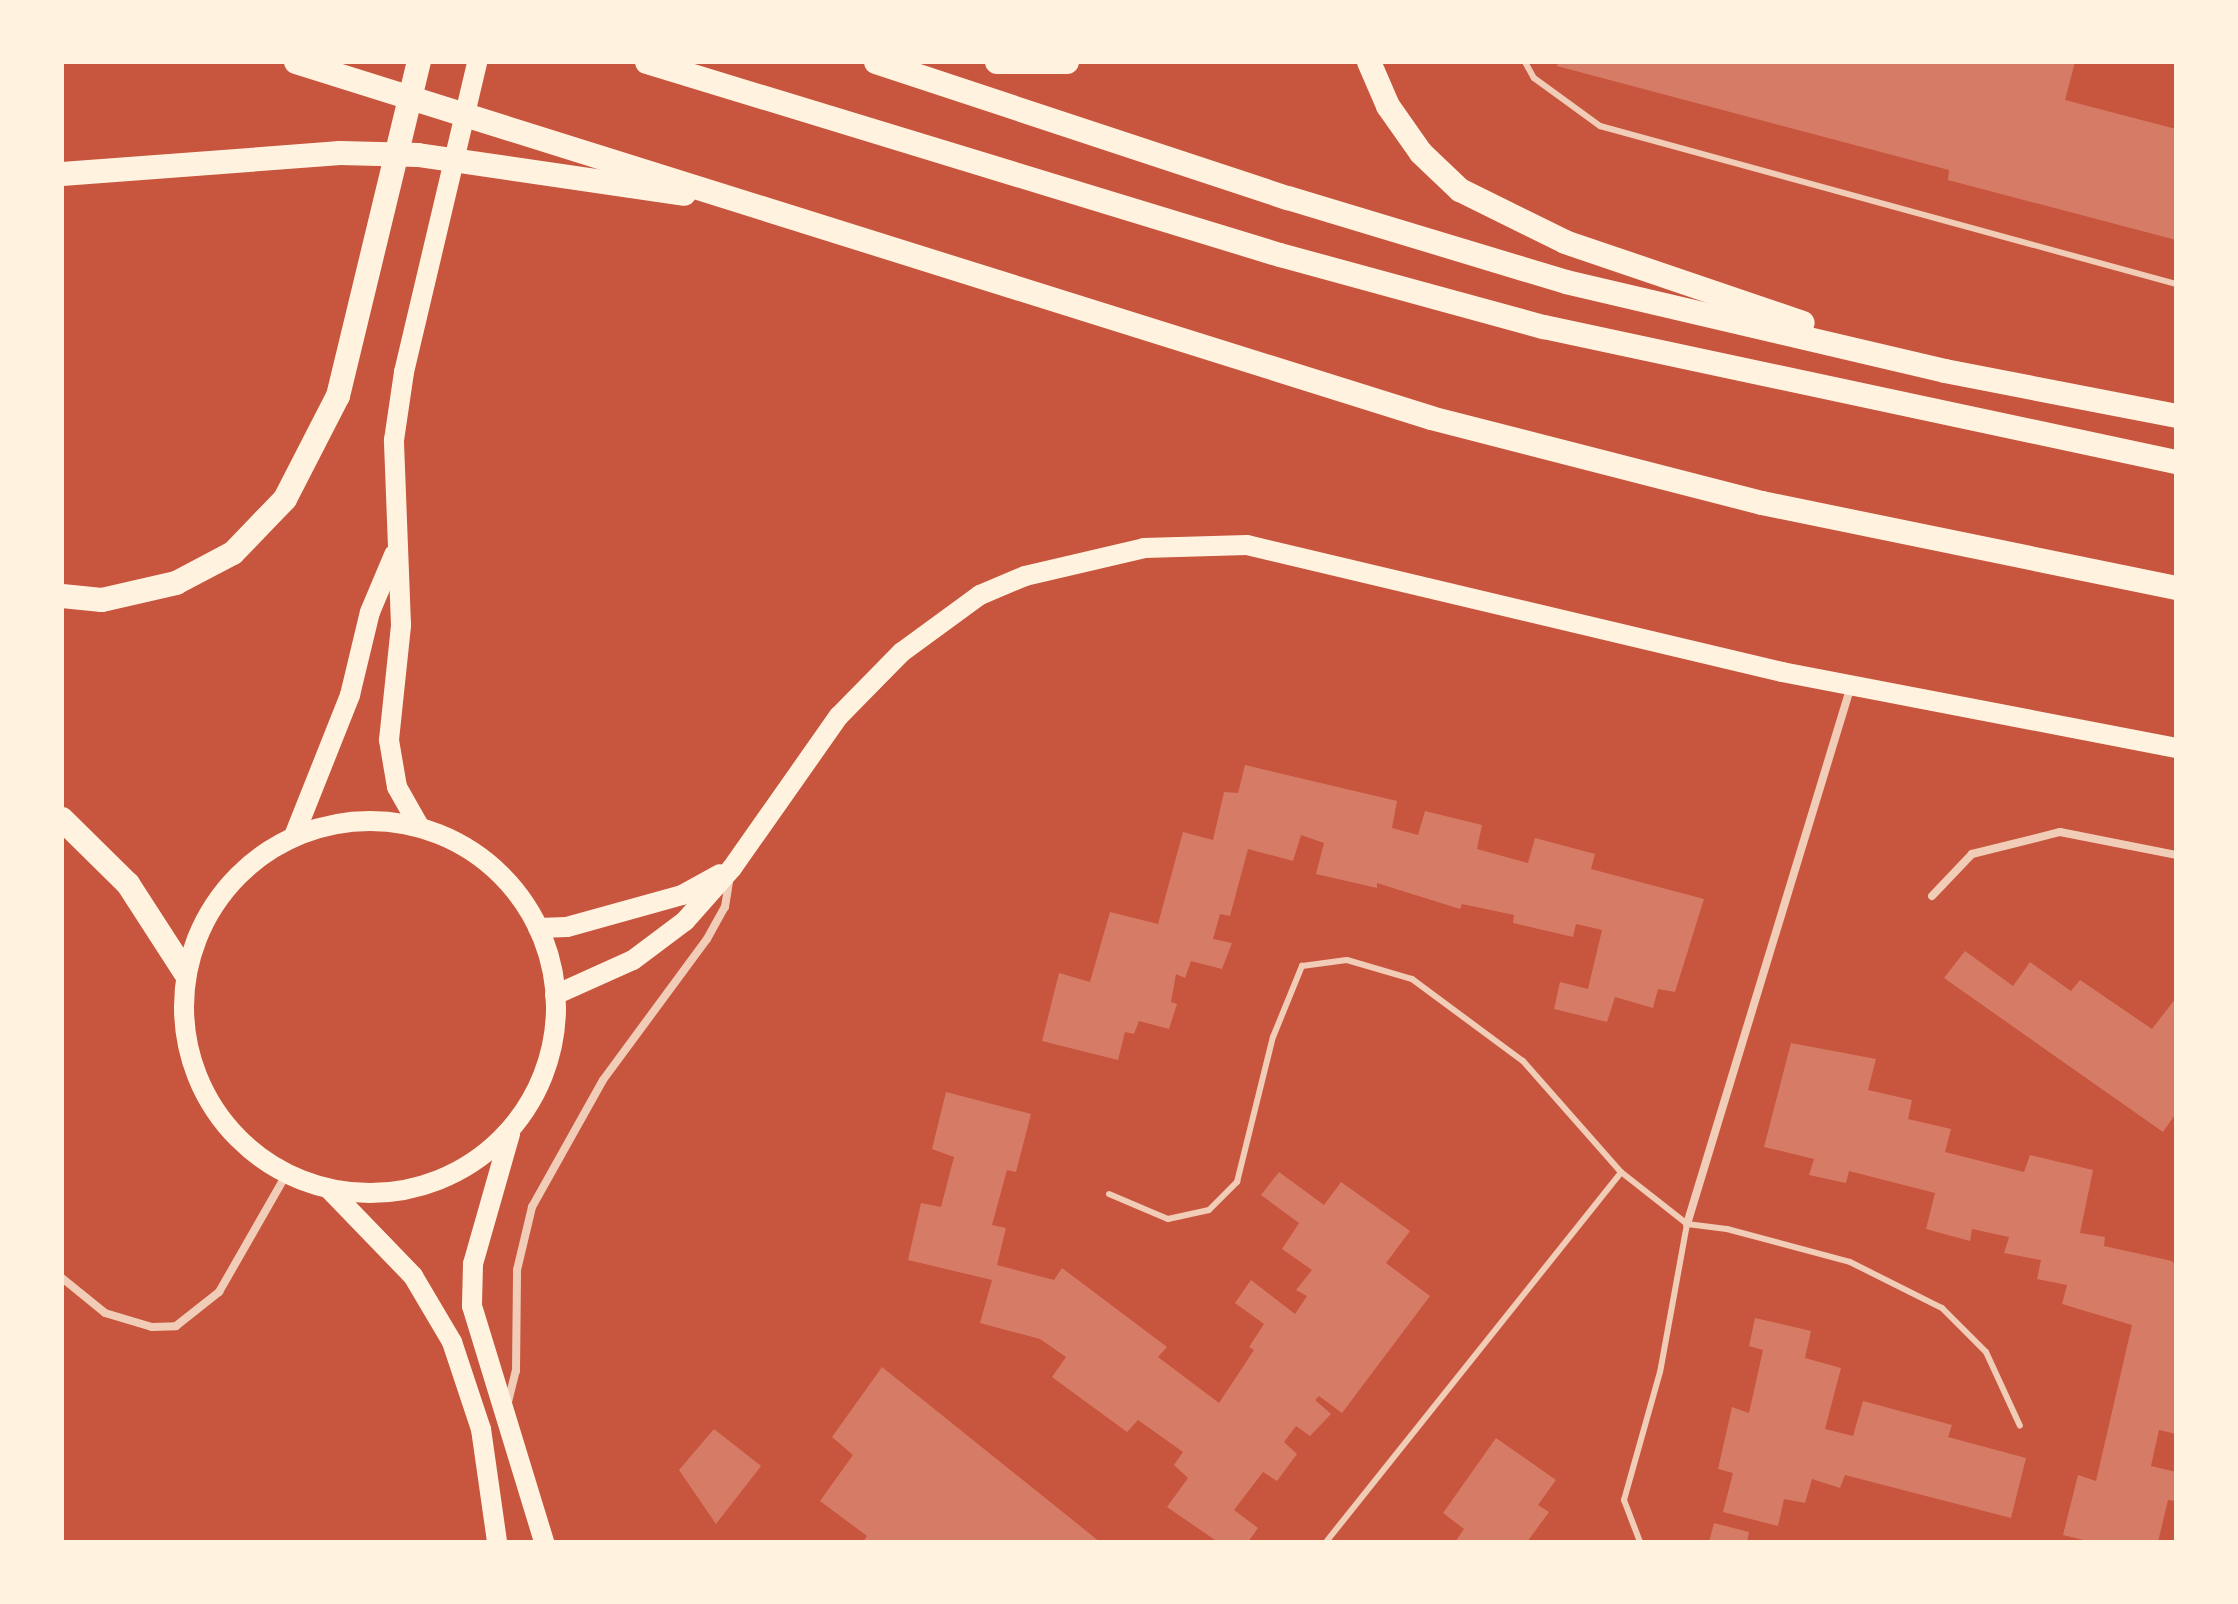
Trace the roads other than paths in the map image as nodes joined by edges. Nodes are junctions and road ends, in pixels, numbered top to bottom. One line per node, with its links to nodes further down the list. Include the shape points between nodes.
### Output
1 (296, 62): 11 (highway)
2 (419, 62): 18 (highway, via 365,296 325,429 261,529 233,553 176,583 102,600)
3 (477, 62): 16 (main road, via 394,440)
4 (647, 62): 15 (highway, via 1280,255 1529,323)
5 (876, 62): 13 (highway, via 1288,198 1551,277)
6 (997, 62): 7 (highway)
7 (1067, 62)
8 (1369, 62): 13 (highway, via 1388,106 1421,153 1460,190 1507,217 1565,242)
9 (1525, 62): 12 (lane, via 1534,78 1600,126)
10 (62, 174): 11 (highway, via 340,153 418,155)
11 (734, 199): 17 (highway, via 1431,418 1762,503)
12 (2176, 284)
13 (1945, 371): 14 (highway)
14 (2176, 416)
15 (2176, 462)
16 (396, 552): 22 (main road, via 401,625 389,740 397,787); 23 (main road, via 370,612 350,695)
17 (2176, 588)
18 (62, 596)
19 (1851, 686): 20 (main road); 25 (main road, via 1260,547 1177,543 1144,548 1025,576 980,595 902,652 839,716); 35 (street)
20 (2176, 748)
21 (62, 819): 28 (highway, via 128,884)
22 (419, 826): 23 (main road, via 356,820); 27 (main road, via 477,852 523,897)
23 (294, 836): 28 (main road, via 244,868 225,891 206,915)
24 (2176, 855): 26 (street, via 2060,832 1972,854)
25 (732, 868): 27 (main road, via 682,895 567,927); 29 (main road, via 685,921 633,960); 37 (street, via 725,907 707,939 603,1080 546,1173 517,1270 516,1371)
26 (1932, 896)
27 (538, 928): 29 (main road, via 550,954)
28 (185, 972): 32 (main road, via 184,1032 202,1090 237,1139)
29 (555, 995): 30 (main road, via 558,1016 545,1078)
30 (511, 1132): 33 (main road, via 462,1172 405,1192); 37 (main road, via 488,1200 472,1285 472,1306)
31 (1621, 1172): 34 (lane, via 1523,1061 1412,979 1347,960 1302,966 1273,1037 1237,1182 1219,1201 1209,1210 1168,1219); 35 (lane); 41 (lane)
32 (286, 1175): 33 (main road); 36 (street, via 219,1292 176,1326 152,1327 105,1313)
33 (329, 1189): 39 (main road, via 399,1259 452,1342 481,1429)
34 (1109, 1194)
35 (1687, 1224): 38 (lane, via 1727,1229 1850,1262 1942,1308 1986,1352); 42 (lane, via 1660,1372 1624,1500)
36 (62, 1278)
37 (504, 1419): 40 (main road)
38 (2020, 1426)
39 (497, 1542)
40 (544, 1542)
41 (1326, 1542)
42 (1640, 1542)

